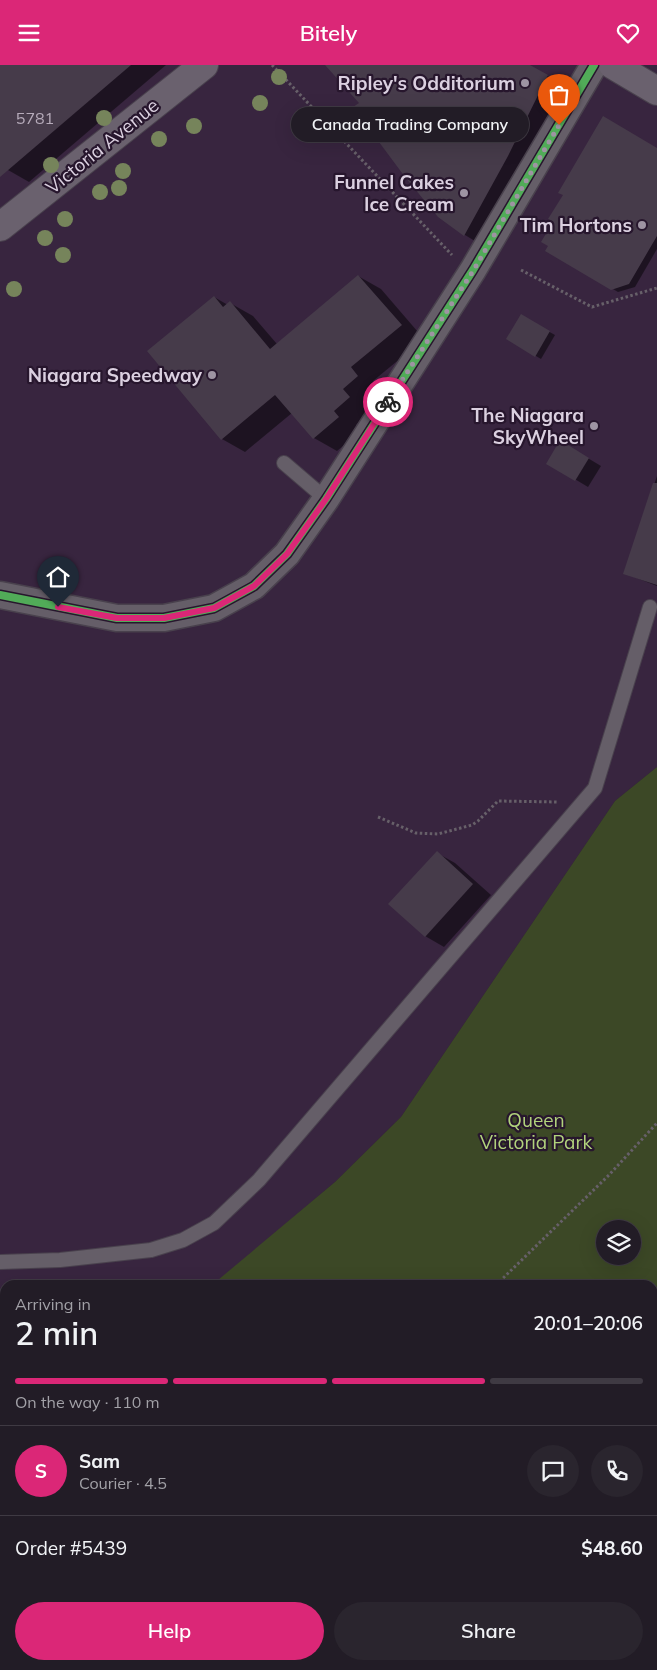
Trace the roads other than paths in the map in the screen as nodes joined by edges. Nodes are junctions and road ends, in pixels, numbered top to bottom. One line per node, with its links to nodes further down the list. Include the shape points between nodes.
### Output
1 (204, 65): 5 (main road, Victoria Avenue)
2 (594, 65): 7 (street, via 476,265)
3 (613, 65): 4 (main road)
4 (657, 91)
5 (0, 227)
6 (284, 463): 7 (lane)
7 (326, 499): 8 (street, via 287,554 254,586 214,608 164,618 117,618)
8 (0, 595)
9 (650, 607): 10 (lane, via 595,788 259,1180 214,1223 183,1240 151,1250 60,1260)
10 (0, 1262)

